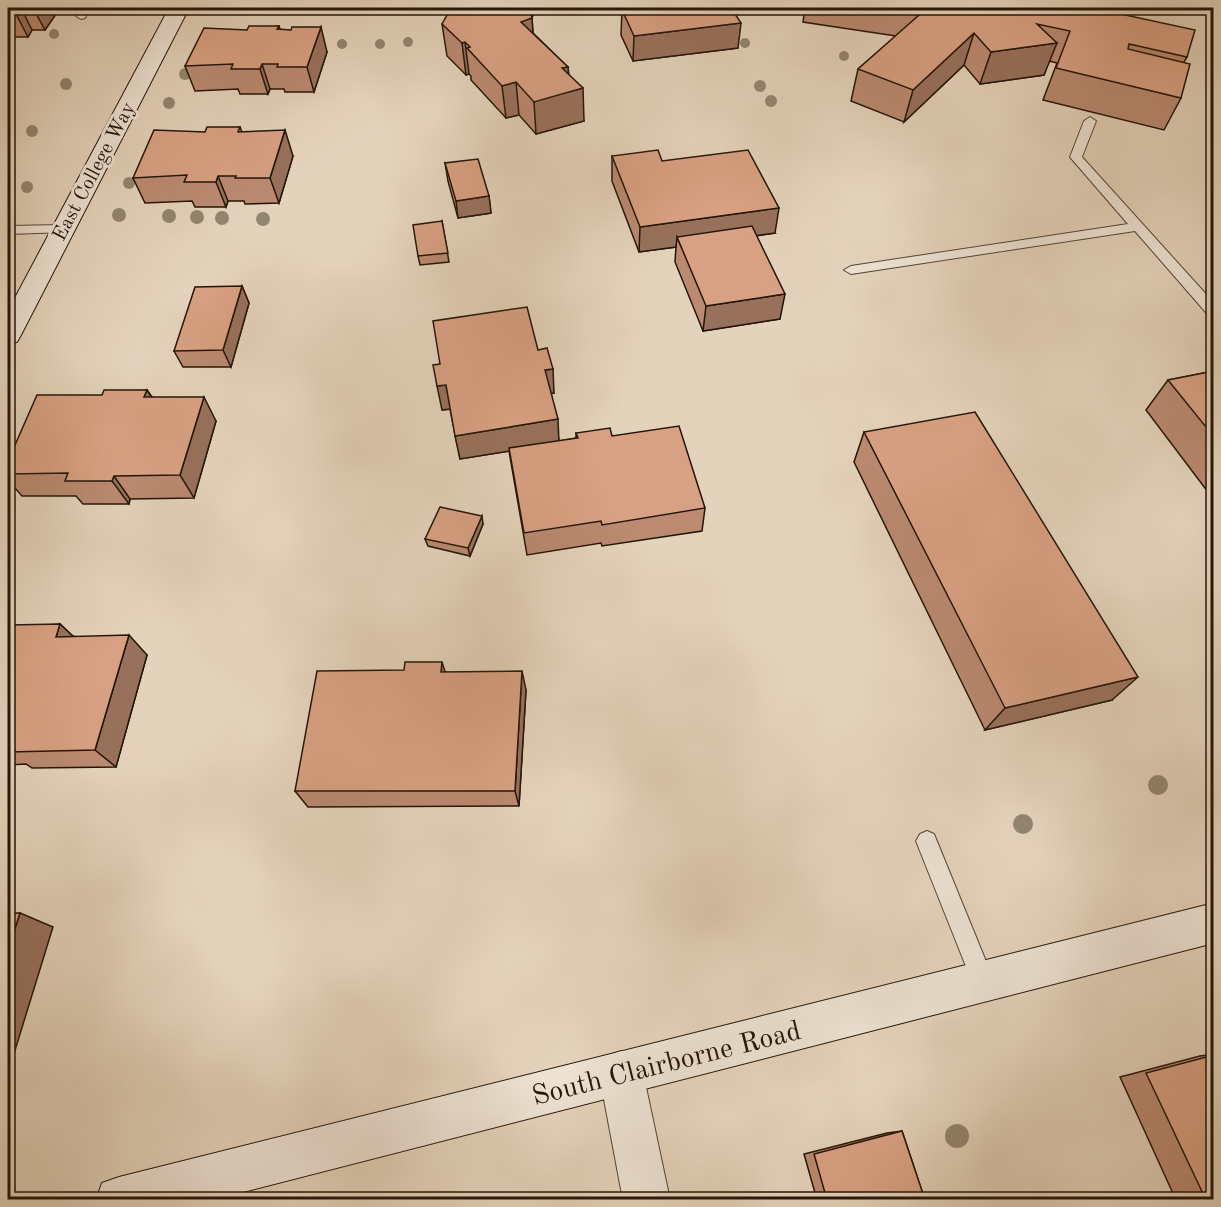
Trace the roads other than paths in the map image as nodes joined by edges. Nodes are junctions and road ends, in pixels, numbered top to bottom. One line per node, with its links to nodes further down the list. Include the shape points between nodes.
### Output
1 (179, 8): 5 (street, East College Way)
2 (1090, 121): 3 (lane, via 1076,157)
3 (1137, 227): 6 (lane); 7 (lane)
4 (8, 230): 5 (lane)
5 (63, 230): 8 (street, East College Way)
6 (851, 270)
7 (1214, 314)
8 (8, 335)
9 (927, 841): 11 (lane)
10 (1214, 923): 11 (street, South Clairborne Road)
11 (983, 981): 12 (street, South Clairborne Road)
12 (621, 1073): 13 (street, South Clairborne Road); 14 (street)
13 (119, 1200)
14 (647, 1200)

